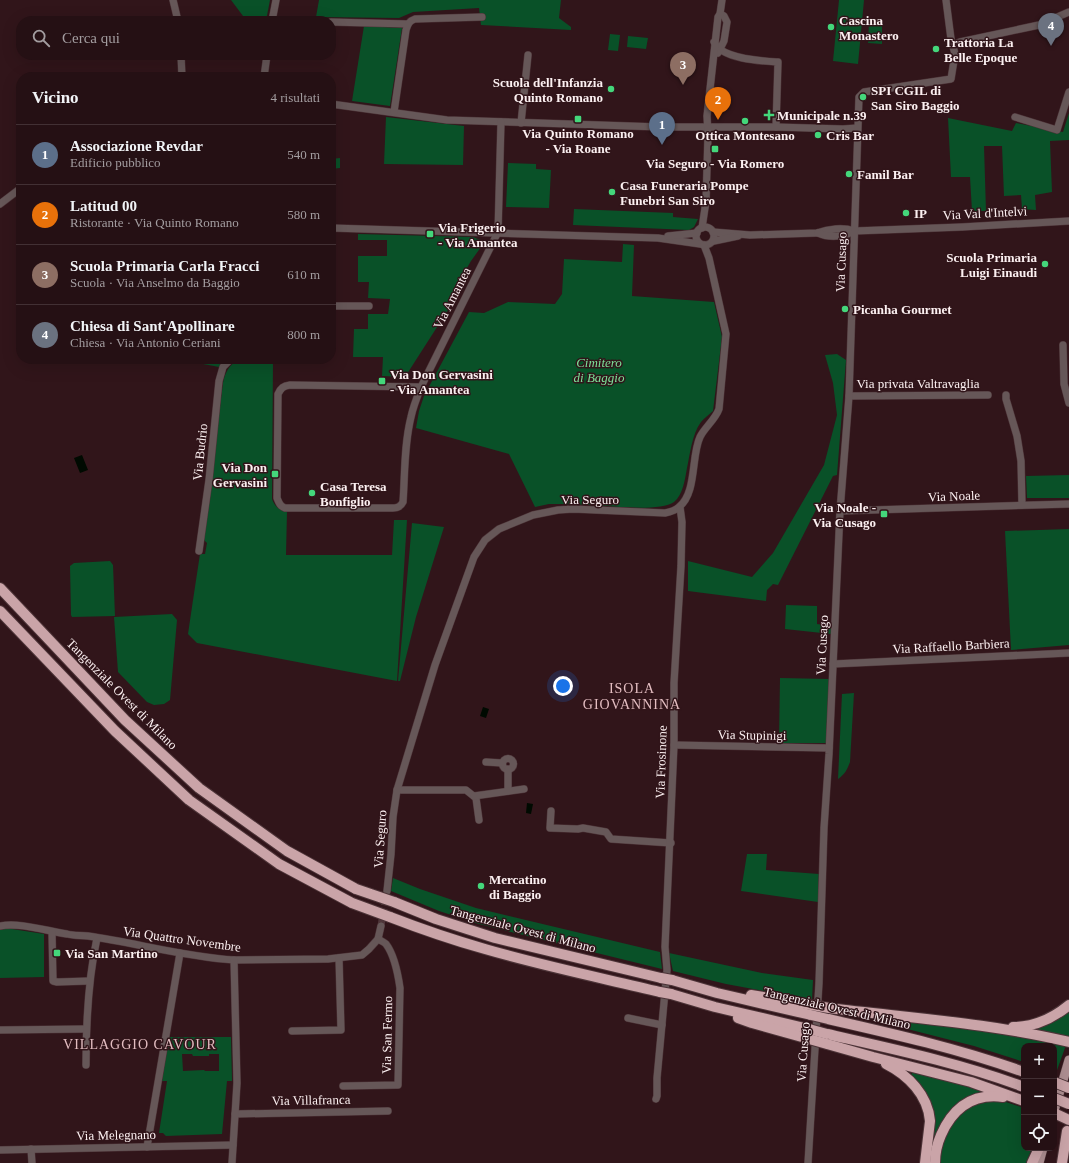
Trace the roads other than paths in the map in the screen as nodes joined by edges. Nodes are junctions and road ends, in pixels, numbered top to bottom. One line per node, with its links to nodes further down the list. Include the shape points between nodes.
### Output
1 (173, 0): 7 (street)
2 (276, 0): 8 (street)
3 (722, 0): 6 (street)
4 (946, 0): 13 (street)
5 (1069, 12): 13 (street, via 1039,25)
6 (720, 14): 12 (street); 14 (street, via 727,22)
7 (177, 16)
8 (273, 16)
9 (482, 16): 11 (street, via 415,19)
10 (336, 22): 11 (street)
11 (408, 24): 23 (street)
12 (714, 42): 14 (street); 18 (street)
13 (953, 45): 29 (street, Via Cusago, via 955,54 951,79 864,92 859,97)
14 (720, 49): 18 (street); 28 (street, via 734,56 778,62)
15 (528, 55): 26 (street)
16 (181, 60): 19 (street)
17 (266, 60): 20 (street)
18 (713, 63): 27 (street)
19 (182, 72)
20 (265, 72)
21 (1069, 92): 24 (street, via 1057,130)
22 (336, 105): 23 (street)
23 (394, 112): 25 (street, via 447,120)
24 (1015, 117)
25 (501, 122): 26 (street); 36 (street, Via Amantea)
26 (522, 123): 27 (street)
27 (707, 126): 28 (street); 34 (street)
28 (776, 126): 29 (street)
29 (857, 128): 35 (street, Via Cusago)
30 (16, 192): 31 (street)
31 (0, 204)
32 (1069, 221): 35 (street, Via Val d'Intelvi)
33 (336, 228): 36 (street)
34 (705, 230): 37 (street); 38 (street); 39 (street, via 715,236); 40 (street, via 697,239)
35 (854, 231): 37 (street, Via Val d'Intelvi, via 850,229 817,233); 50 (street, Via Cusago)
36 (498, 232): 38 (street); 47 (street, Via Amantea)
37 (750, 234): 39 (street)
38 (658, 238): 40 (street)
39 (713, 241): 40 (street, via 708,245); 41 (street)
40 (702, 244): 41 (street)
41 (709, 258): 54 (street, via 726,334 719,409 700,437 689,492)
42 (336, 306): 43 (street)
43 (369, 306)
44 (1063, 345): 46 (street)
45 (226, 364): 56 (street, Via Budrio, via 219,381 209,480)
46 (1067, 383): 51 (street)
47 (421, 387): 47 (street, Via Amantea, via 408,430 401,506 286,508 278,503 278,394 282,388 290,385)
48 (988, 395): 50 (street, Via privata Valtravaglia)
49 (1006, 395): 53 (street, via 1022,461)
50 (849, 396): 55 (street, Via Cusago)
51 (1069, 403)
52 (1069, 504): 53 (street, Via Noale)
53 (1022, 506): 55 (street, Via Noale)
54 (680, 507): 61 (street, Via Frosinone, via 681,566 674,683); 65 (street, Via Seguro, via 665,513 558,510 499,529 485,540 474,557 438,658)
55 (840, 511): 60 (street, Via Cusago)
56 (198, 551)
57 (0, 588): 80 (highway, Tangenziale Ovest di Milano, bridge, via 125,720 199,788 287,851 356,889 436,919 495,938)
58 (0, 611): 90 (highway, Tangenziale Ovest di Milano, bridge, via 114,731 189,800 280,864 352,903 484,949 671,994)
59 (1069, 653): 60 (street, Via Raffaello Barbiera)
60 (833, 664): 62 (street, Via Cusago)
61 (674, 746): 62 (street, Via Stupinigi); 70 (street, Via Frosinone)
62 (829, 748): 118 (street, Via Cusago)
63 (486, 762): 66 (street, via 502,762 506,758 513,760 513,766 508,769)
64 (524, 789): 66 (street)
65 (397, 790): 67 (street, via 466,790); 71 (street, Via Seguro)
66 (508, 791): 67 (street)
67 (474, 796): 69 (street)
68 (551, 811): 70 (street, via 550,828 583,828 606,832 611,839)
69 (479, 820)
70 (670, 843): 80 (street, Via Frosinone)
71 (387, 891)
72 (0, 926): 74 (street, Via Quattro Novembre, via 17,925)
73 (381, 926): 76 (street)
74 (52, 932): 75 (street, Via Quattro Novembre); 81 (street, via 54,981)
75 (97, 938): 77 (street, Via Quattro Novembre); 81 (street)
76 (378, 939): 78 (street, Via Quattro Novembre, via 362,955); 97 (street, Via San Fermo, via 386,945 392,956 399,979 398,1084)
77 (180, 953): 79 (street, Via Quattro Novembre); 111 (street)
78 (339, 958): 79 (street, Via Quattro Novembre); 89 (street, via 341,1030)
79 (234, 960): 106 (street, via 237,1084)
80 (664, 974): 83 (highway, Tangenziale Ovest di Milano, bridge, via 672,980 717,993); 86 (street, Via Frosinone)
81 (89, 981): 85 (street)
82 (1069, 1005): 87 (highway, via 1044,1021 1018,1027)
83 (811, 1010): 87 (highway, bridge, via 829,1008); 95 (highway, Tangenziale Ovest di Milano, bridge, via 828,1019 985,1058)
84 (628, 1018): 86 (street)
85 (86, 1025): 88 (street); 94 (street)
86 (662, 1025): 100 (street)
87 (995, 1028): 91 (highway)
88 (0, 1030)
89 (292, 1031)
90 (827, 1039): 92 (highway); 98 (highway, Tangenziale Ovest di Milano, via 902,1051 981,1072)
91 (1069, 1042)
92 (873, 1057): 102 (highway, via 971,1082); 119 (highway, via 907,1078 924,1100 930,1121)
93 (1069, 1060): 103 (main road)
94 (86, 1065)
95 (1021, 1071)
96 (1057, 1083): 99 (highway, bridge)
97 (343, 1086)
98 (1021, 1086)
99 (1069, 1088)
100 (656, 1099)
101 (1057, 1099): 104 (highway, bridge)
102 (1021, 1100): 120 (highway, via 982,1097 959,1109 950,1118 944,1130)
103 (1057, 1102)
104 (1069, 1104)
105 (388, 1111): 106 (street, Via Villafranca)
106 (235, 1114): 110 (street)
107 (1057, 1114): 108 (highway)
108 (1069, 1120)
109 (1068, 1127): 123 (main road); 124 (highway)
110 (233, 1145): 111 (street, Via Melegnano); 117 (street)
111 (147, 1147): 112 (street, Via Melegnano)
112 (31, 1149): 113 (street, Via Melegnano); 116 (street)
113 (0, 1150)
114 (1038, 1151): 121 (highway)
115 (1042, 1151): 122 (main road)
116 (32, 1163)
117 (232, 1163)
118 (808, 1163)
119 (925, 1163)
120 (934, 1163)
121 (1032, 1163)
122 (1039, 1163)
123 (1057, 1163)
124 (1062, 1163)

